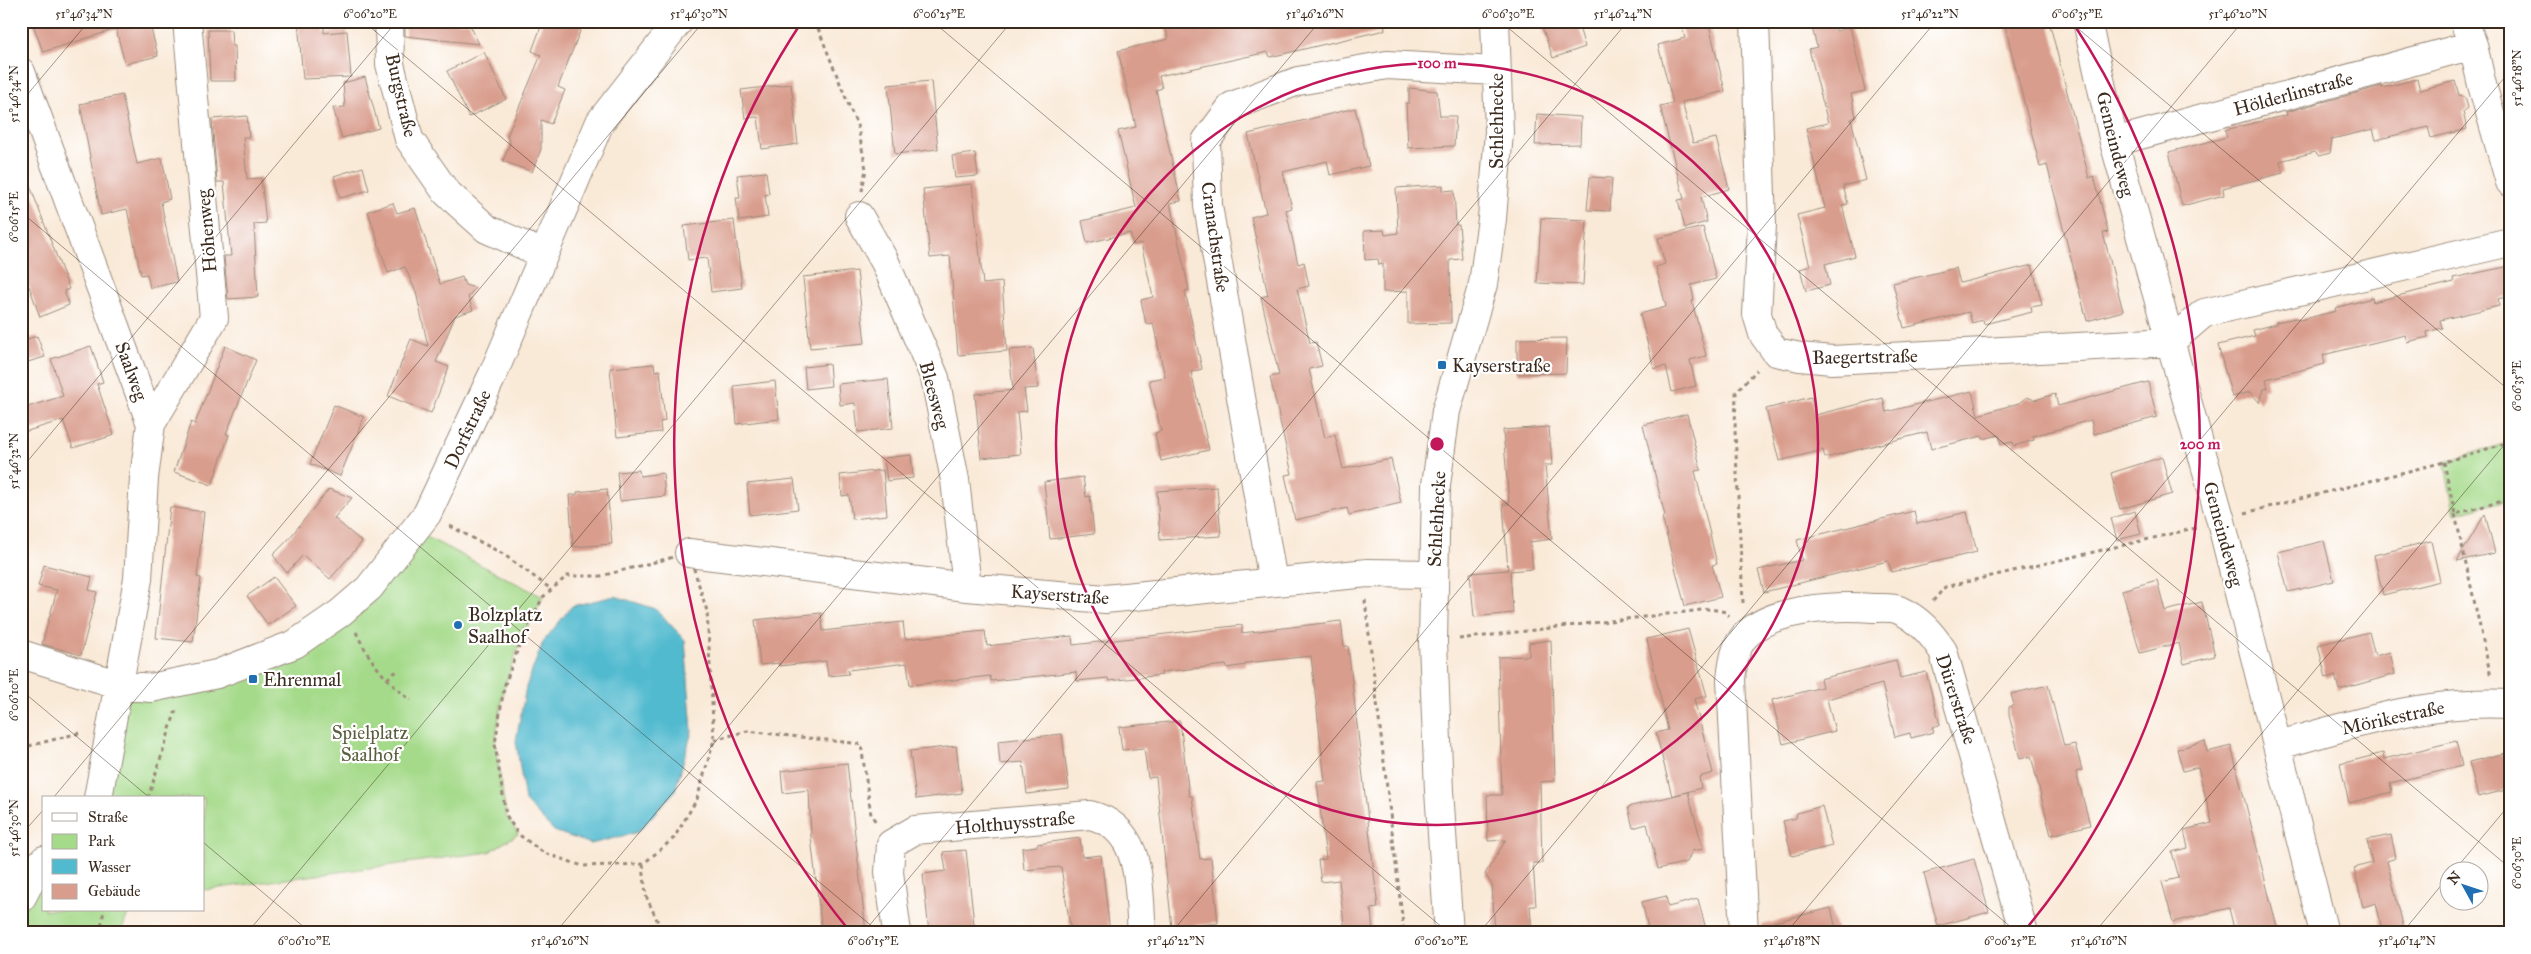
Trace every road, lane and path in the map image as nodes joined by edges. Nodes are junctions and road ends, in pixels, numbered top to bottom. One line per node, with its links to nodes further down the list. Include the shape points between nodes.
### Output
1 (187, 21): 18 (street, Höhenweg, via 214,318)
2 (389, 21): 15 (street, Burgstraße, via 390,64 409,139 446,192 487,229)
3 (679, 21): 15 (street, Dorfstraße, via 600,122)
4 (815, 21): 13 (path, via 858,128 866,168)
5 (1495, 21): 9 (street, Schlehhecke)
6 (1755, 21): 17 (street, via 1762,225 1757,314 1763,334)
7 (2087, 21): 11 (street, Gemeindeweg)
8 (2468, 33): 11 (street, Hölderlinstraße); 12 (street, Hölderlinstraße)
9 (1496, 70): 27 (street, Schlehhecke, via 1499,132 1492,219 1483,284 1446,411 1436,485); 28 (street, Cranachstraße, via 1387,65 1298,81 1232,106 1206,141 1208,206)
10 (21, 72): 18 (street, Saalweg)
11 (2114, 142): 16 (street, Gemeindeweg)
12 (2510, 182)
13 (859, 216): 29 (street, Bleesweg, via 885,262 935,378 955,480)
14 (2510, 242): 16 (street, via 2204,313)
15 (543, 254): 22 (street, Dorfstraße, via 494,372)
16 (2170, 342): 17 (street, Baegertstraße, via 1832,360); 24 (street, Gemeindeweg)
17 (1776, 352): 33 (path, via 1736,392)
18 (151, 424): 39 (street, Saalweg, via 138,579)
19 (2510, 442): 20 (path)
20 (2444, 462): 23 (path); 24 (path)
21 (2510, 499): 23 (path)
22 (427, 514): 30 (path, via 503,554); 31 (street, Dorfstraße, via 368,588)
23 (2455, 514): 41 (path)
24 (2221, 521): 32 (path, via 1945,587); 44 (street, Gemeindeweg)
25 (689, 552): 29 (street, Kayserstraße); 30 (path, via 601,576 567,576); 43 (path, via 707,611)
26 (1368, 573): 27 (street, Kayserstraße); 28 (street, Kayserstraße); 57 (path, via 1364,598)
27 (1432, 574): 34 (street, Schlehhecke)
28 (1273, 582): 29 (street, Kayserstraße, via 1105,599)
29 (967, 587)
30 (551, 589): 50 (path, via 543,597 523,635 504,687 496,744 506,815 518,834 544,853 583,866)
31 (340, 613): 37 (path, via 352,625 368,656); 38 (street, Dorfstraße, via 295,644 217,674)
32 (1917, 619): 33 (street, Dürerstraße, via 1896,609 1813,609 1773,618); 60 (street, Dürerstraße, via 1944,651)
33 (1745, 636): 34 (path, via 1726,612 1710,609); 59 (street, via 1734,656 1731,679)
34 (1433, 642): 58 (street, Schlehhecke)
35 (21, 654): 39 (street, Dorfstraße)
36 (397, 671): 37 (path)
37 (387, 679): 40 (path)
38 (185, 681): 39 (street, Dorfstraße, via 151,688); 47 (path)
39 (120, 685): 42 (street, Saalweg)
40 (411, 700)
41 (2504, 704): 44 (street, Mörikestraße, via 2452,704 2398,712)
42 (112, 724): 45 (path); 46 (street, Saalweg)
43 (714, 740): 48 (path, via 747,731 861,744 871,815); 50 (path, via 697,799 674,838)
44 (2279, 745): 61 (street, Gemeindeweg)
45 (21, 748)
46 (98, 796)
47 (149, 796)
48 (891, 844): 55 (street, via 889,872); 56 (street, Holthuysstraße, via 915,830 1090,816 1105,819 1120,830 1134,854)
49 (42, 862): 51 (street)
50 (643, 864): 54 (path, via 646,896)
51 (21, 899)
52 (104, 912): 53 (path)
53 (100, 933)
54 (663, 933)
55 (897, 933)
56 (1142, 933)
57 (1404, 933)
58 (1449, 933)
59 (1744, 933)
60 (2024, 933)
61 (2324, 933)

